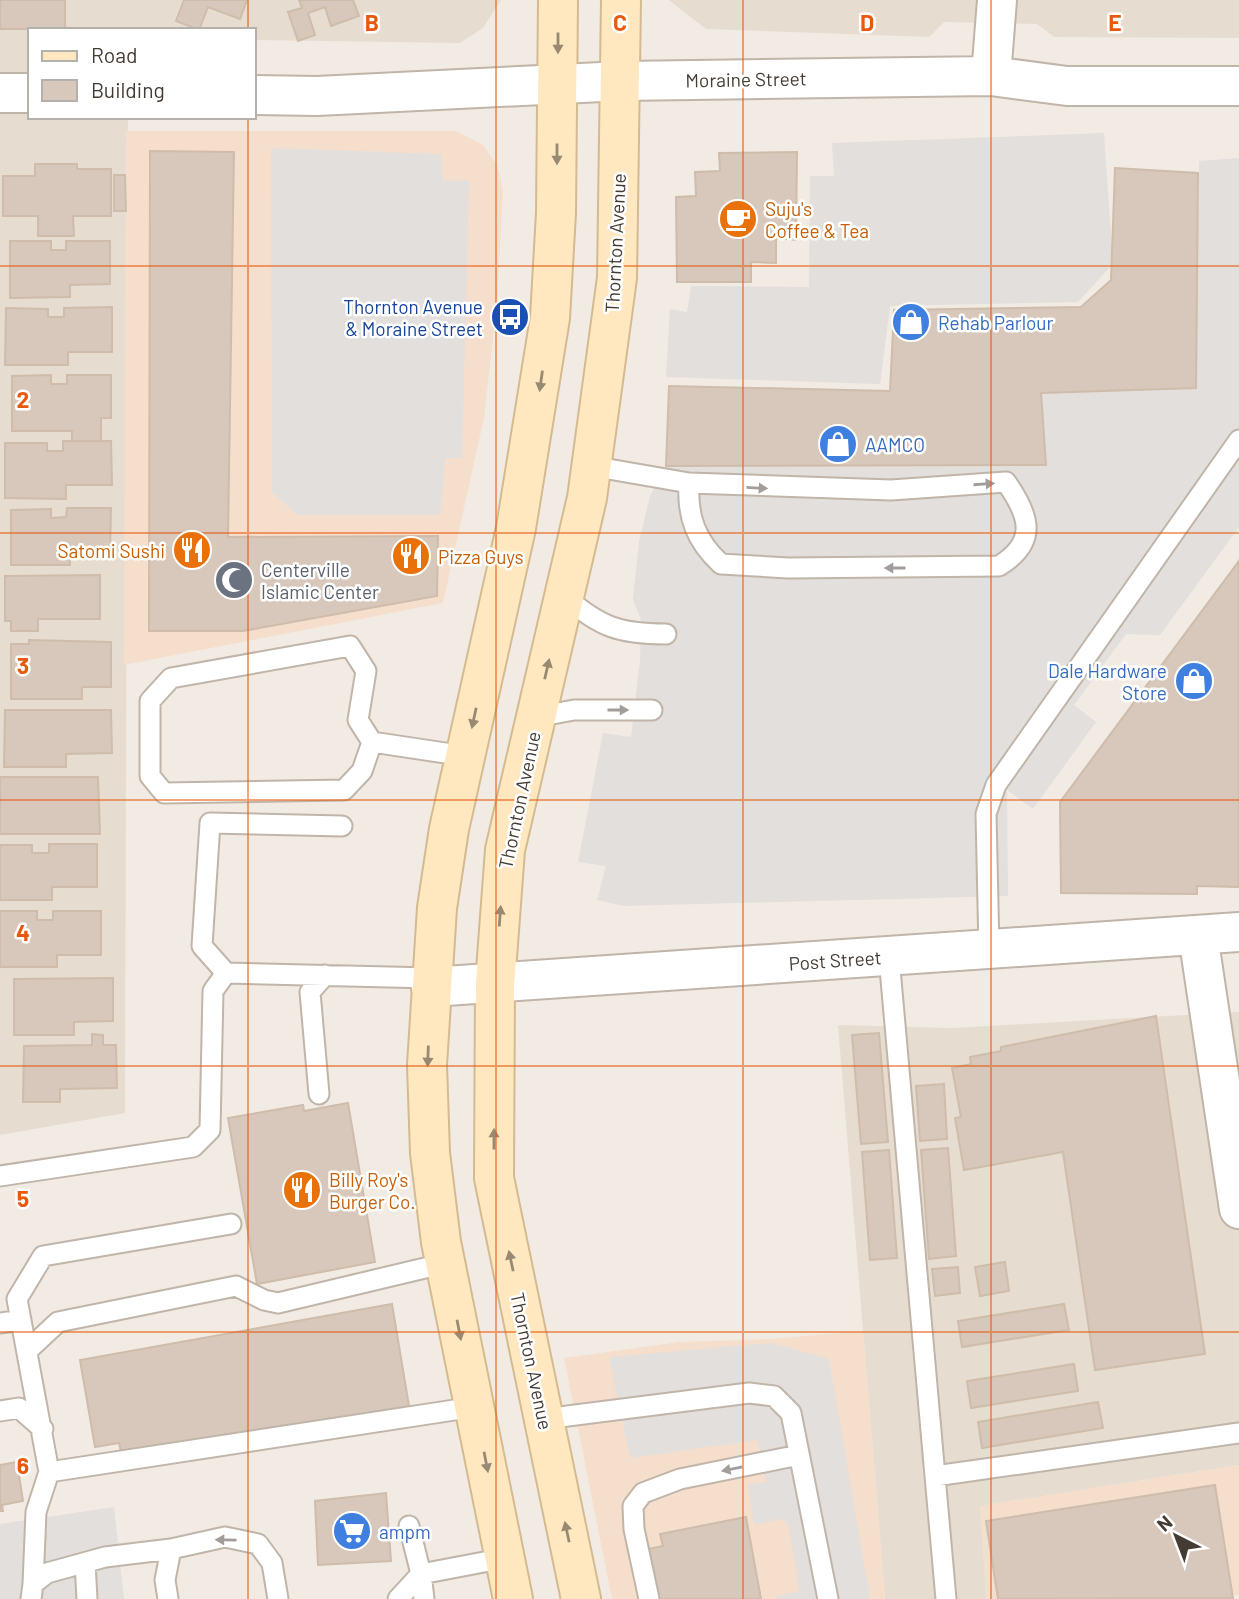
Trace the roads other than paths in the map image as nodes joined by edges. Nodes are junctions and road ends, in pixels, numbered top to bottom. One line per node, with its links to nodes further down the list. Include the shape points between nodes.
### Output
1 (558, 0): 6 (street, one-way to 6)
2 (621, 0): 5 (street, Thornton Avenue)
3 (996, 0): 4 (street)
4 (991, 76): 5 (street, Moraine Street); 7 (street, Moraine Street, via 1067,86)
5 (622, 81): 6 (street, Moraine Street); 12 (street, Thornton Avenue, via 617,278)
6 (558, 86): 10 (street, Moraine Street); 19 (street, one-way to 19, via 550,318 516,528)
7 (1239, 86)
8 (0, 93): 9 (street)
9 (28, 93)
10 (256, 95)
11 (1239, 440): 23 (lane, via 996,785 986,814)
12 (591, 466): 13 (lane); 14 (street, Thornton Avenue)
13 (689, 483): 13 (lane, one-way to 13, via 891,490 1006,482 1022,504 1024,547 999,566 721,564 695,532 688,507)
14 (564, 596): 15 (lane, via 610,629); 17 (street, Thornton Avenue, one-way to 14)
15 (666, 634)
16 (652, 710): 17 (lane, one-way to 16, via 574,710)
17 (536, 718): 28 (street, Thornton Avenue, one-way to 17, via 505,850)
18 (372, 742): 18 (lane, via 358,720 366,671 350,646 171,678 150,701 150,776 164,793 344,790 362,771); 19 (lane)
19 (465, 756): 27 (street, via 437,908)
20 (342, 826): 25 (lane, via 210,823 202,946)
21 (1239, 932): 22 (street, Post Street)
22 (1198, 935): 23 (street, Post Street); 31 (street)
23 (989, 950): 24 (street, Post Street)
24 (888, 957): 28 (street, Post Street); 44 (lane)
25 (226, 973): 26 (lane); 30 (lane, via 213,991 210,1130 193,1147)
26 (325, 975): 27 (lane); 29 (lane, via 310,992)
27 (431, 982): 28 (street, Post Street); 33 (street, one-way to 33, via 430,1153)
28 (495, 984): 39 (street, Thornton Avenue, one-way to 28, via 494,1178)
29 (320, 1094)
30 (0, 1176)
31 (1239, 1209)
32 (230, 1224): 34 (lane, via 43,1256 17,1299)
33 (446, 1263): 36 (lane, via 278,1303 236,1286 58,1322); 37 (street, one-way to 37)
34 (21, 1320): 35 (lane); 36 (lane)
35 (0, 1323)
36 (27, 1352): 40 (lane)
37 (474, 1407): 43 (lane); 47 (street, one-way to 47)
38 (0, 1411): 40 (lane, via 19,1408)
39 (544, 1419): 42 (lane, via 749,1394 774,1396 791,1413); 57 (street, Thornton Avenue, one-way to 39)
40 (43, 1429): 43 (lane)
41 (1239, 1433): 44 (lane)
42 (799, 1455): 58 (lane, one-way to 58, via 680,1479 643,1493 633,1506 634,1529); 59 (lane)
43 (49, 1472): 50 (lane, via 36,1512)
44 (935, 1476): 60 (lane)
45 (409, 1526): 49 (lane)
46 (171, 1549): 48 (lane); 52 (lane, via 165,1580); 53 (lane, one-way to 46, via 272,1563 258,1544 225,1537)
47 (505, 1558): 49 (lane); 56 (street)
48 (85, 1563): 50 (lane, via 47,1573); 51 (lane)
49 (421, 1574): 54 (lane); 55 (lane)
50 (32, 1592)
51 (87, 1599)
52 (168, 1599)
53 (278, 1599)
54 (398, 1599)
55 (424, 1599)
56 (513, 1599)
57 (581, 1599)
58 (649, 1599)
59 (828, 1599)
60 (946, 1599)

